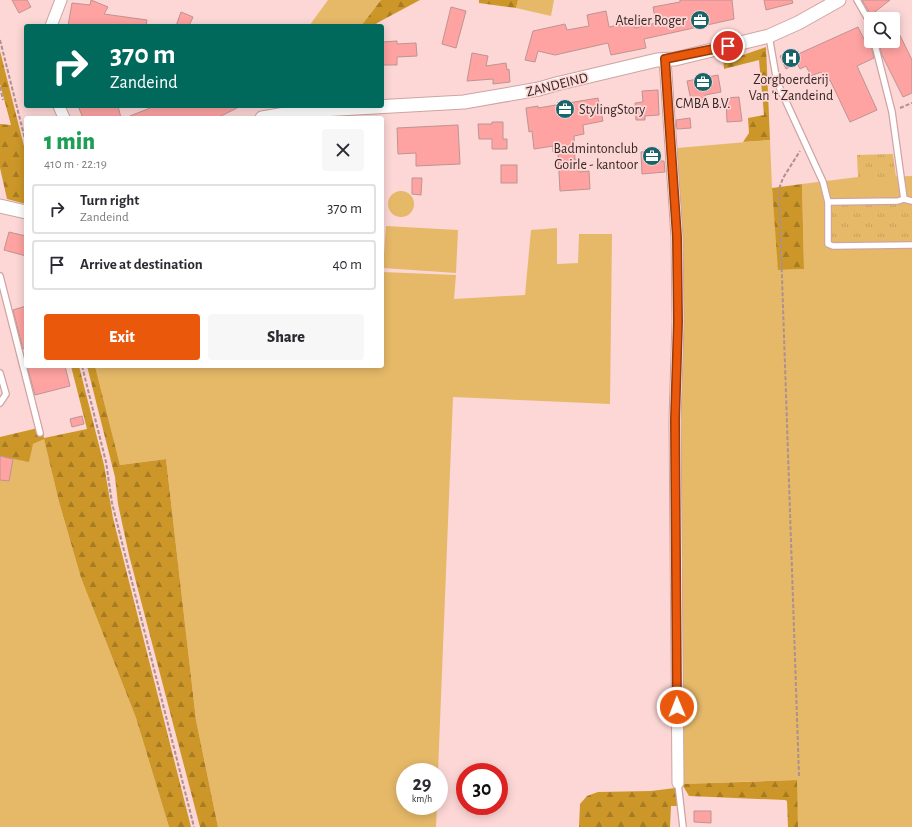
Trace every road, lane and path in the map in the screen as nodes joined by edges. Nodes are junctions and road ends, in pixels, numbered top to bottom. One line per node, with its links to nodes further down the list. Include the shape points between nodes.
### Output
1 (61, 0): 5 (street)
2 (839, 0): 6 (street, ZANDEIND)
3 (857, 0): 4 (lane)
4 (864, 12)
5 (52, 24)
6 (769, 36): 9 (street, ZANDEIND, via 675,59); 18 (lane, via 777,82)
7 (0, 40): 17 (path)
8 (876, 48): 15 (lane)
9 (665, 59): 13 (street, ZANDEIND, via 492,98 444,104); 31 (street, via 676,231 678,322 675,428)
10 (0, 87): 11 (path)
11 (3, 100)
12 (912, 103): 15 (path)
13 (384, 107)
14 (363, 108): 16 (street, ZANDEIND, via 303,111)
15 (892, 112): 19 (lane)
16 (274, 116)
17 (24, 135)
18 (806, 146): 21 (lane, via 822,180); 30 (path, via 800,151 779,189)
19 (904, 199): 20 (lane); 21 (lane)
20 (912, 201)
21 (828, 202): 24 (lane, via 827,241 830,245)
22 (0, 206): 23 (street)
23 (24, 212)
24 (912, 245)
25 (0, 278): 29 (lane)
26 (82, 368): 32 (path, via 106,462 112,503)
27 (0, 373): 28 (lane, via 6,394)
28 (0, 403)
29 (40, 433)
30 (799, 776)
31 (678, 783): 33 (lane)
32 (194, 827)
33 (683, 827)

